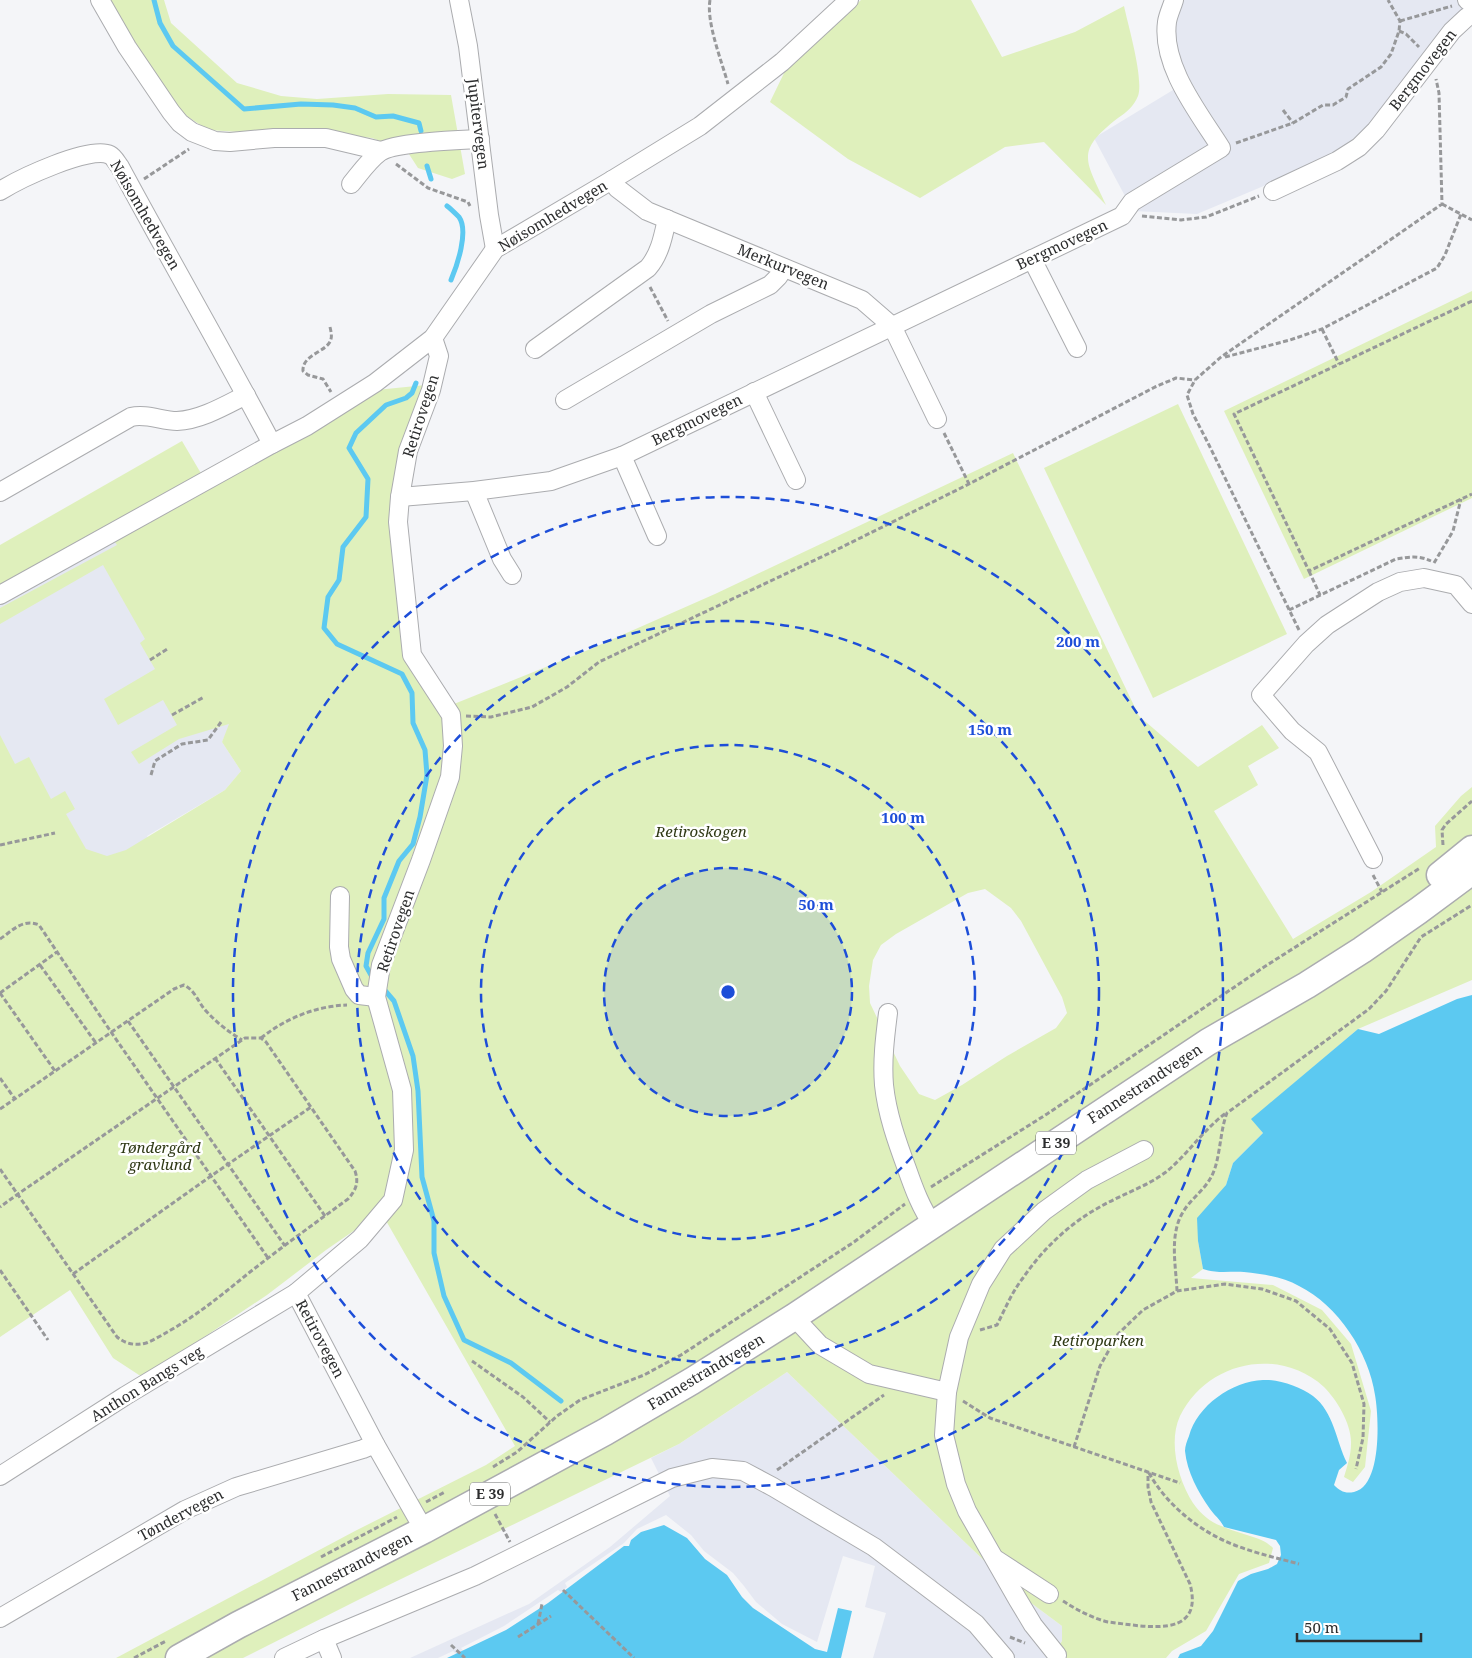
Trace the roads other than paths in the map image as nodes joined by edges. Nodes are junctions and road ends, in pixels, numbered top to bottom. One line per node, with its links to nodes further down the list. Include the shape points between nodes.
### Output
1 (100, 0): 7 (street, via 171,112 192,132 216,142 326,138)
2 (459, 0): 6 (street, Jupitervegen)
3 (849, 0): 8 (street, Nøisomhedvegen, via 782,62 700,126)
4 (1174, 0): 14 (street, Bergmovegen, via 1167,23 1168,50 1182,86 1221,148 1132,202 1122,216)
5 (1469, 7): 11 (street, Bergmovegen, via 1432,59 1359,147)
6 (480, 139): 7 (street, via 404,145); 13 (street, Jupitervegen)
7 (381, 151): 9 (street)
8 (612, 180): 12 (street, Merkurvegen, via 617,188 647,211); 13 (street, Nøisomhedvegen)
9 (352, 184)
10 (7, 187): 21 (street, Nøisomhedvegen, via 82,155 98,153 112,156)
11 (1273, 191)
12 (667, 219): 15 (street, Merkurvegen); 19 (street, via 658,254 643,273)
13 (495, 249): 17 (street, Nøisomhedvegen)
14 (1032, 259): 16 (street, Bergmovegen); 18 (street)
15 (784, 268): 16 (street, Merkurvegen, via 862,300); 22 (street, via 770,286 676,334)
16 (892, 326): 20 (street, Bergmovegen); 23 (street)
17 (433, 338): 24 (street, Nøisomhedvegen, via 375,383); 29 (street, Retirovegen, via 439,356 432,390 408,451)
18 (1077, 348)
19 (535, 349)
20 (754, 392): 25 (street, Bergmovegen); 26 (street)
21 (246, 395): 24 (street, Nøisomhedvegen); 28 (street, via 185,420 131,417)
22 (565, 400)
23 (937, 419)
24 (272, 444): 33 (street, Nøisomhedvegen)
25 (622, 456): 27 (street, Bergmovegen, via 551,481); 30 (street)
26 (796, 480)
27 (474, 491): 29 (street, Bergmovegen); 31 (street, via 502,559)
28 (0, 492)
29 (400, 497): 39 (street, Retirovegen, via 398,522 412,655 451,715 453,746 450,777)
30 (657, 536)
31 (512, 575)
32 (1464, 582): 34 (street); 36 (street, via 1424,578 1400,582 1378,592 1327,625 1261,695 1292,731 1318,752)
33 (0, 595)
34 (1472, 604)
35 (1461, 847): 41 (highway, Fannestrandvegen / E 39, via 1409,898)
36 (1373, 860)
37 (1472, 871): 41 (highway, Fannestrandvegen / E 39, via 1362,950)
38 (340, 896): 39 (street, via 341,959 354,989 359,995)
39 (370, 997): 44 (street, Retirovegen, via 402,1090 404,1150 393,1200 360,1239)
40 (888, 1013): 43 (street, via 883,1056 886,1098 916,1195)
41 (1208, 1042): 43 (highway, Fannestrandvegen / E 39)
42 (1144, 1150): 46 (street, via 1087,1180 1044,1211 1004,1249 981,1284 958,1337)
43 (932, 1225): 45 (highway, Fannestrandvegen / E 39)
44 (296, 1293): 47 (street, Retirovegen); 48 (street, Anthon Bangs veg)
45 (794, 1317): 46 (street, via 820,1345 869,1374); 49 (highway, Fannestrandvegen / E 39, via 605,1432)
46 (947, 1392): 50 (street, via 944,1435 956,1484)
47 (375, 1444): 49 (street, Retirovegen); 52 (street, Tøndervegen, via 236,1487 185,1510)
48 (0, 1476)
49 (424, 1530): 55 (highway, Fannestrandvegen / E 39)
50 (992, 1557): 51 (street); 54 (street, via 1033,1625)
51 (1049, 1594)
52 (0, 1618)
53 (324, 1639): 56 (street); 57 (street); 58 (street, via 475,1576 672,1478 712,1468 743,1471 874,1547 976,1624)
54 (1057, 1656)
55 (179, 1658)
56 (284, 1658)
57 (332, 1658)
58 (1005, 1658)

